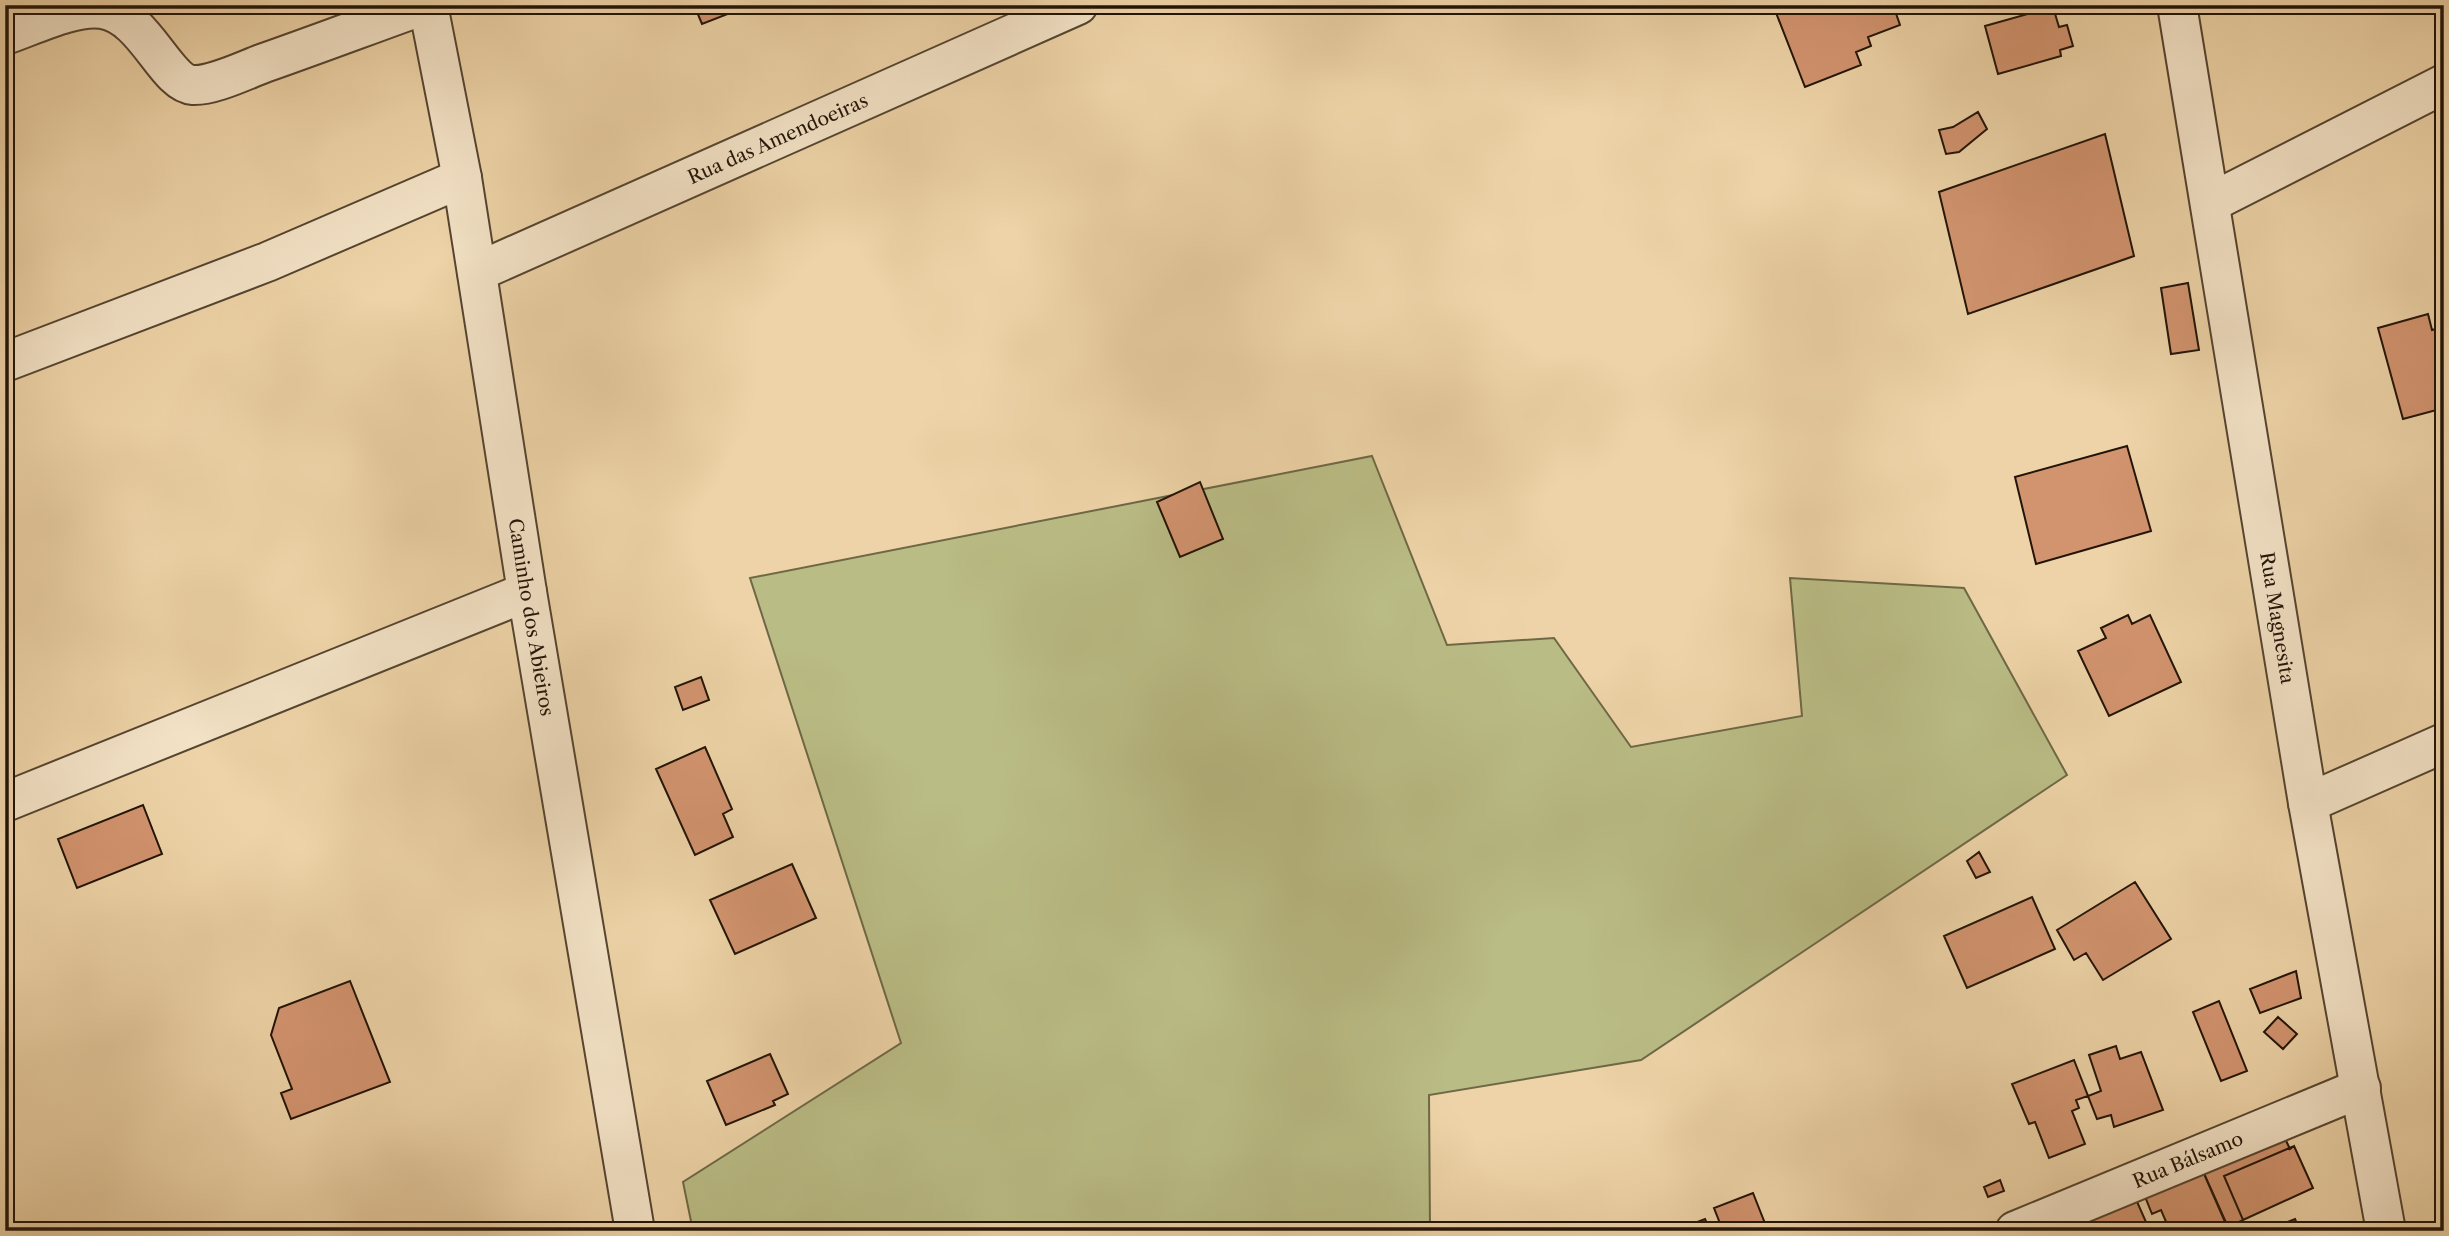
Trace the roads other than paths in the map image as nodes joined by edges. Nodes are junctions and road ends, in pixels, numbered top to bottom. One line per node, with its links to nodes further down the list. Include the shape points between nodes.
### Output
1 (426, 5): 4 (street, via 195,85 178,79 145,36 121,16 100,8); 6 (street, Caminho dos Abieiros)
2 (1078, 5): 8 (street, Rua das Amendoeiras)
3 (2177, 5): 7 (street, Rua Magnesita)
4 (5, 35)
5 (2444, 84): 7 (street)
6 (462, 178): 8 (street, Caminho dos Abieiros); 9 (street, via 267,262)
7 (2210, 203): 13 (street, Rua Magnesita)
8 (477, 272): 10 (street, Caminho dos Abieiros)
9 (5, 362)
10 (527, 592): 12 (street); 15 (street, Caminho dos Abieiros)
11 (2444, 743): 13 (street)
12 (5, 802)
13 (2308, 803): 14 (street, Rua Magnesita)
14 (2361, 1088): 16 (street, Rua Bálsamo); 17 (street, Rua Magnesita)
15 (635, 1231)
16 (2015, 1231)
17 (2386, 1231)

